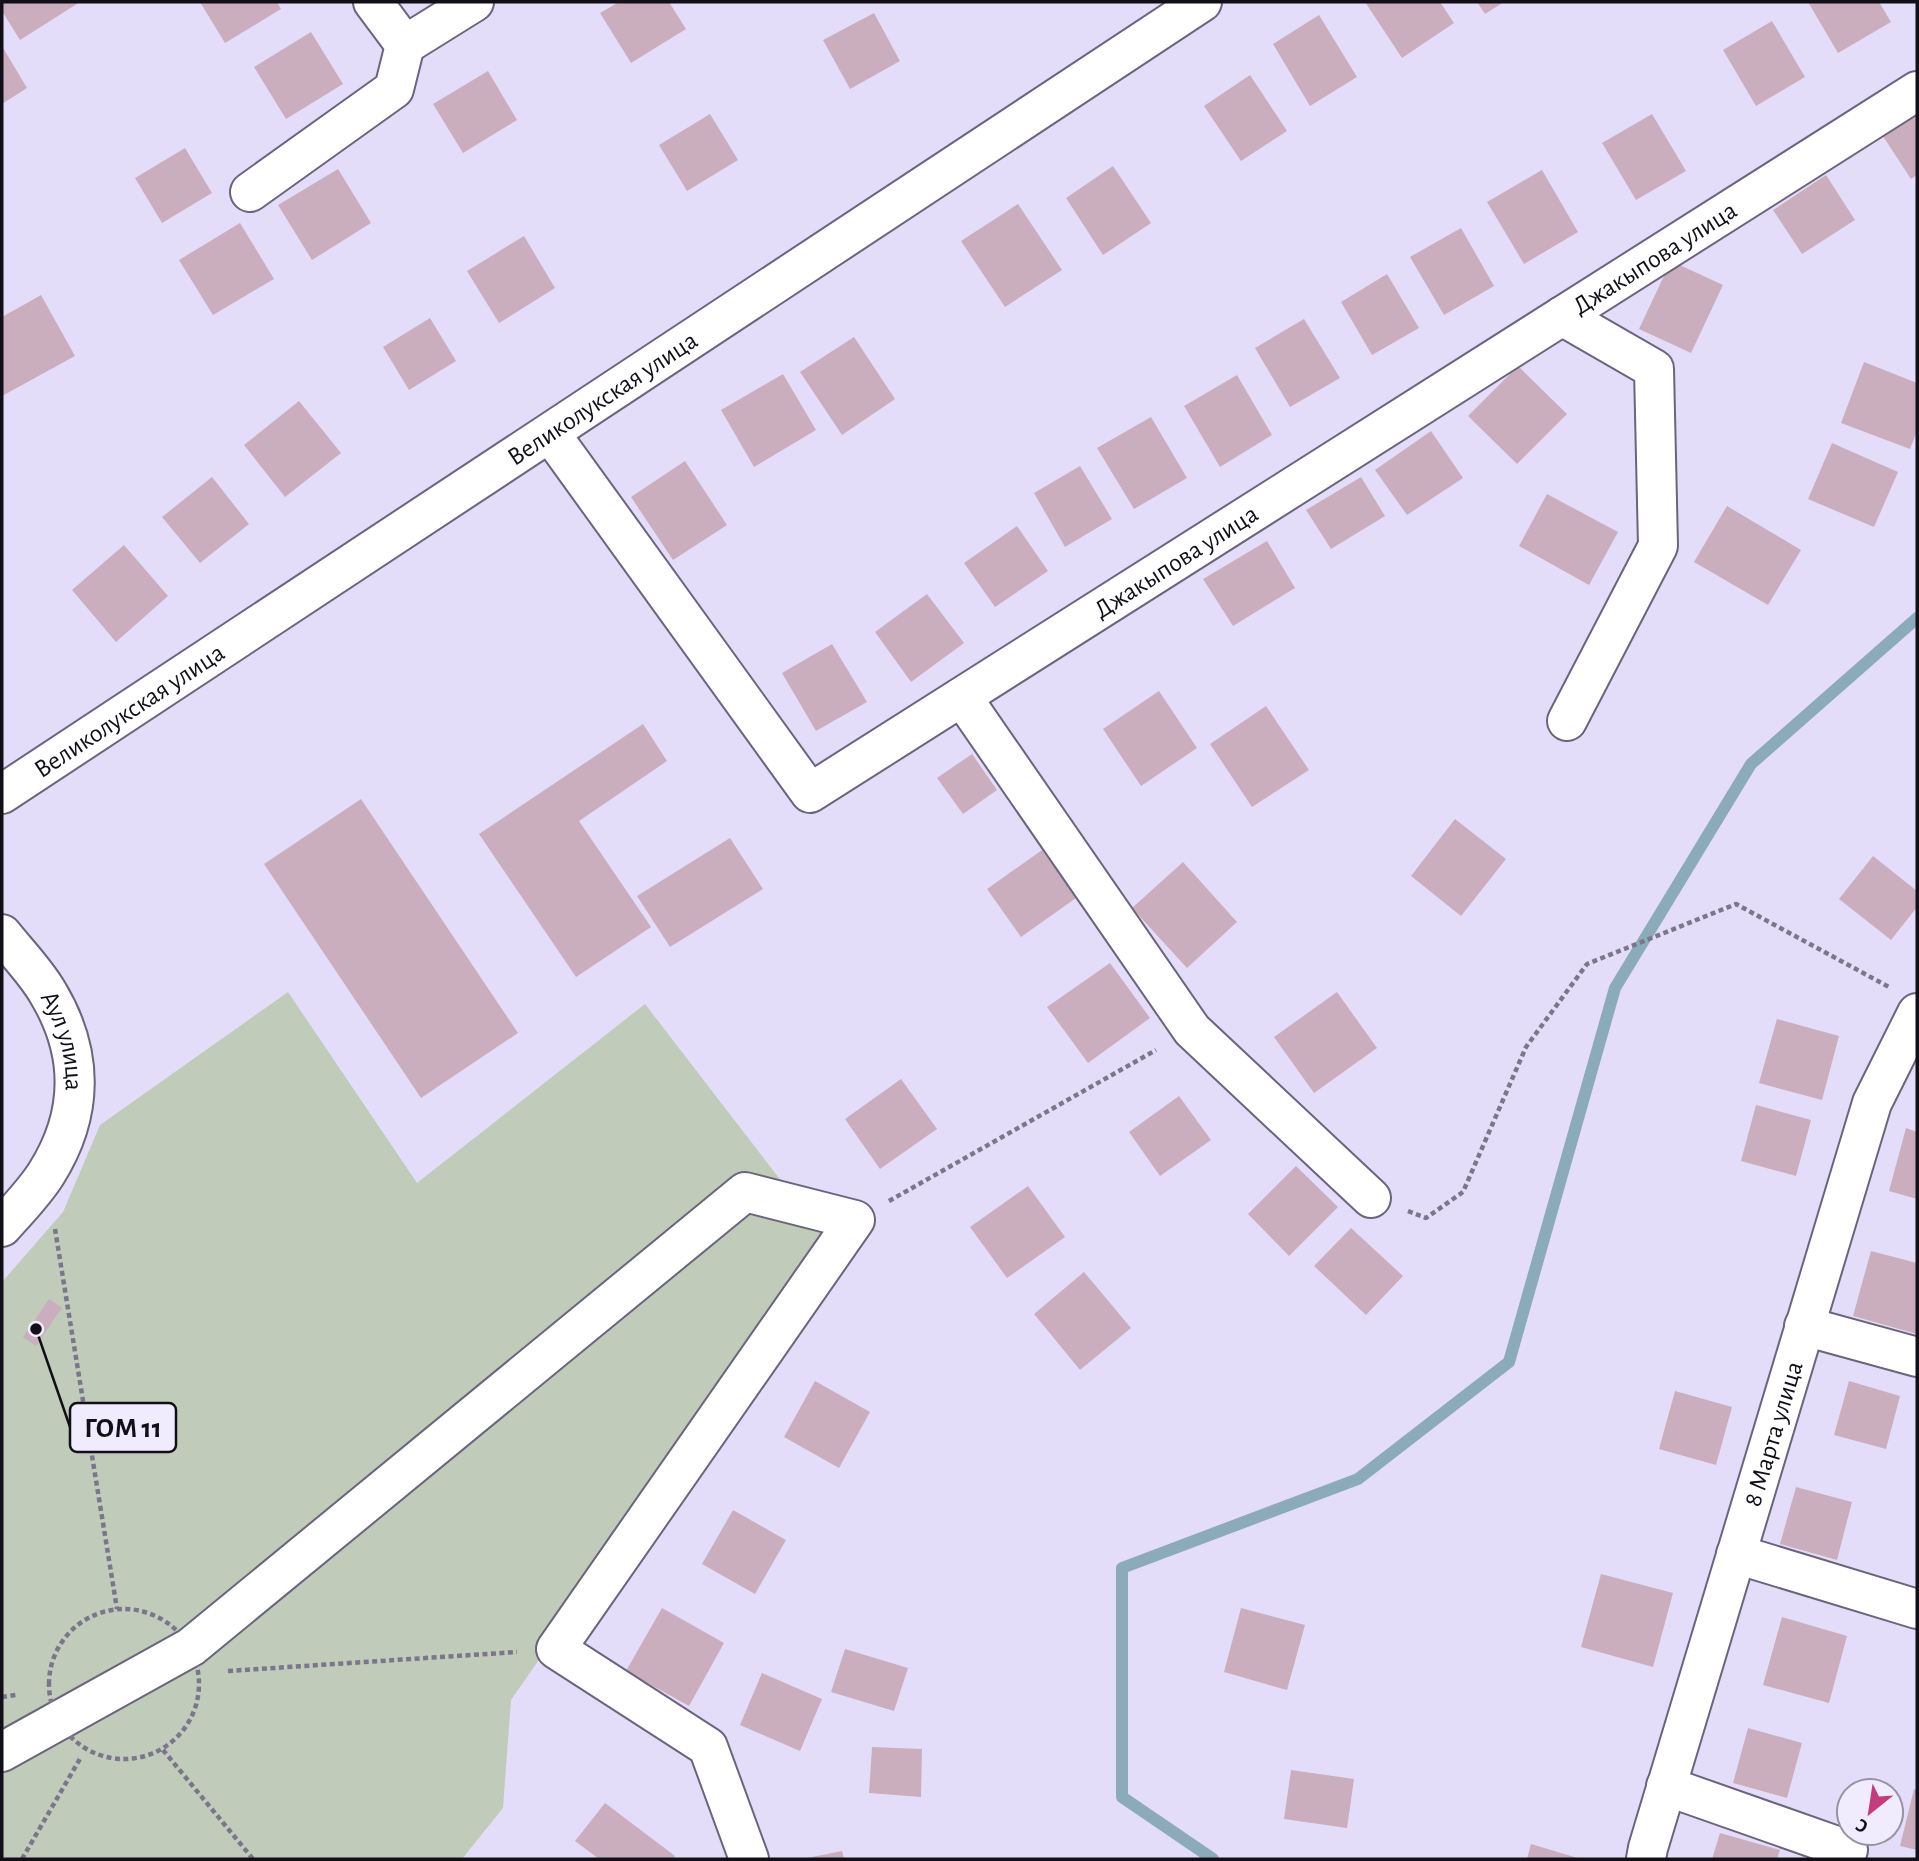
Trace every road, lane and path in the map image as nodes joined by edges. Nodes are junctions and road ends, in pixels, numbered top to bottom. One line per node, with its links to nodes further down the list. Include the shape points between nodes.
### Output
1 (373, 2): 4 (street)
2 (474, 2): 4 (street)
3 (1202, 2): 8 (street, Великолукская улица)
4 (405, 46): 6 (street, via 394,89)
5 (1917, 91): 7 (street, Джакыпова улица)
6 (250, 192)
7 (1562, 316): 9 (street, Джакыпова улица); 10 (street, via 1654,369 1658,546)
8 (550, 433): 9 (street, Джакыпова улица, via 810,793); 11 (street, Великолукская улица)
9 (962, 697): 14 (street)
10 (1567, 721)
11 (2, 794)
12 (2, 934): 16 (street, Аул улица, via 47,991 66,1029 74,1062 73,1115)
13 (1906, 1002): 15 (street, 8 Марта улица); 17 (path, via 1736,904 1587,964 1526,1047 1463,1192 1426,1218)
14 (1192, 1030): 17 (street); 18 (path)
15 (1901, 1083): 20 (street, 8 Марта улица, via 1872,1103)
16 (46, 1175): 19 (street, Аул улица); 23 (path)
17 (1371, 1198)
18 (855, 1220): 25 (street); 29 (street, via 744,1192 191,1647)
19 (2, 1227)
20 (1804, 1326): 21 (street); 22 (street, 8 Марта улица)
21 (1917, 1357)
22 (1736, 1554): 24 (street); 30 (street, 8 Марта улица)
23 (117, 1609)
24 (1917, 1609)
25 (556, 1649): 26 (path); 34 (street, via 708,1747)
26 (227, 1671)
27 (85, 1750): 32 (path)
28 (163, 1750): 33 (path)
29 (2, 1752)
30 (1666, 1786): 31 (street); 35 (street, 8 Марта улица)
31 (1848, 1850)
32 (22, 1859)
33 (253, 1859)
34 (749, 1859)
35 (1646, 1859)

